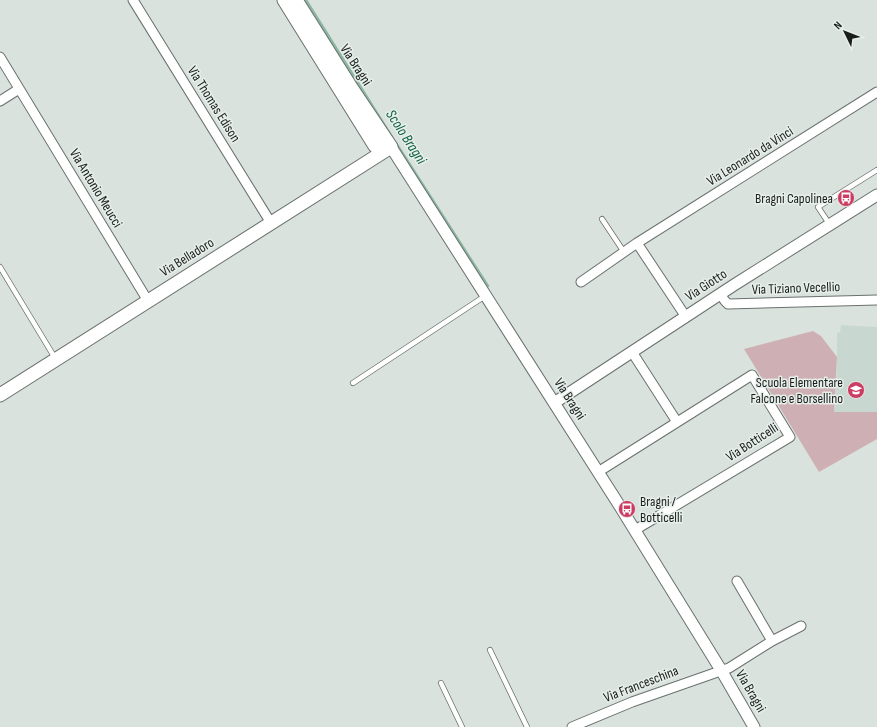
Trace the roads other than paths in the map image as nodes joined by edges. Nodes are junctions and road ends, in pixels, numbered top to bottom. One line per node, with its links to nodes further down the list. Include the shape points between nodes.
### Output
1 (133, 0): 13 (street, Via Thomas Edison)
2 (284, 0): 9 (main road, Via Bragni)
3 (296, 0): 8 (main road, Via Bragni)
4 (0, 57): 5 (street, Via Antonio Meucci)
5 (19, 89): 7 (street); 22 (street, Via Antonio Meucci)
6 (877, 92): 15 (street, Via Leonardo da Vinci)
7 (0, 101)
8 (391, 147): 9 (main road); 20 (street, Via Bragni)
9 (378, 150): 13 (main road, Via Belladoro)
10 (877, 170): 14 (lane, via 818,207)
11 (877, 195): 14 (street, Via Giotto)
12 (602, 219): 16 (lane)
13 (271, 223): 22 (main road, Via Belladoro)
14 (830, 225): 19 (street, Via Giotto)
15 (637, 243): 16 (street, Via Leonardo da Vinci); 23 (street)
16 (624, 252): 18 (street, Via Leonardo da Vinci)
17 (0, 267): 25 (lane)
18 (580, 282)
19 (720, 294): 21 (street, Via Tiziano Vecellio, via 728,304); 23 (street, Via Giotto)
20 (486, 296): 26 (lane); 28 (street, Via Bragni)
21 (877, 300)
22 (148, 302): 25 (main road, Via Belladoro)
23 (685, 318): 24 (street, Via Giotto)
24 (632, 352): 28 (street, Via Giotto); 29 (street)
25 (56, 359): 27 (main road, Via Belladoro)
26 (353, 383)
27 (0, 394)
28 (554, 404): 30 (street, Via Bragni)
29 (677, 422): 30 (street, Via Botticelli); 31 (street, Via Botticelli, via 752,375 790,437)
30 (598, 472): 31 (street, Via Bragni)
31 (635, 530): 36 (street, Via Bragni)
32 (737, 581): 34 (street)
33 (801, 626): 34 (street, Via Bragni)
34 (772, 641): 36 (street, Via Bragni, via 729,668)
35 (490, 650): 39 (lane)
36 (721, 670): 40 (street, Via Franceschina); 41 (street, Via Bragni)
37 (441, 683): 38 (lane)
38 (462, 727)
39 (527, 727)
40 (572, 727)
41 (754, 727)

